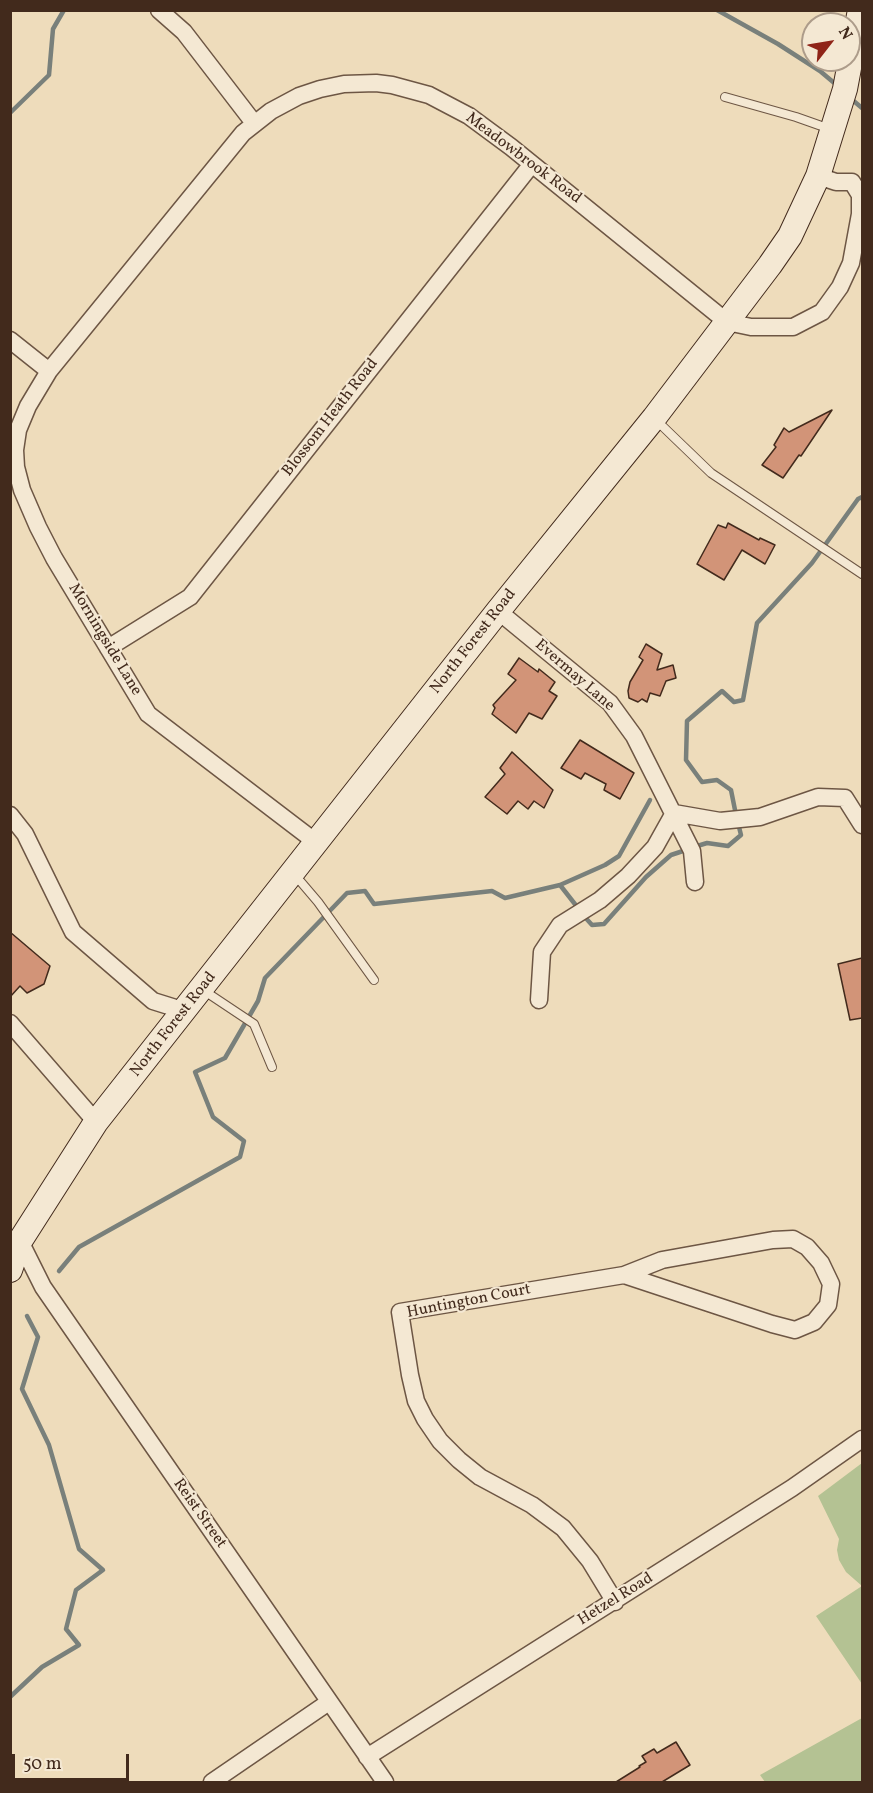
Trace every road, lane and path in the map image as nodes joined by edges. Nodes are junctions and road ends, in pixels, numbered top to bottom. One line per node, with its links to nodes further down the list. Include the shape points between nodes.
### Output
1 (159, 10): 4 (street, via 184,32)
2 (855, 77): 5 (main road, North Forest Road)
3 (725, 97): 5 (lane)
4 (254, 123): 6 (street, Meadowbrook Road, via 320,88 392,85 429,95 469,116); 11 (street, Meadowbrook Road, via 226,152)
5 (834, 130): 7 (main road, North Forest Road)
6 (532, 164): 9 (street, Meadowbrook Road); 16 (street, Blossom Heath Road, via 190,597)
7 (818, 176): 8 (street, via 836,182); 9 (main road, North Forest Road, via 790,236)
8 (857, 181): 9 (street, via 861,214 851,263 822,312 793,327 751,327)
9 (728, 322): 12 (main road, North Forest Road)
10 (10, 340): 11 (street)
11 (49, 371): 13 (street, Morningside Lane, via 28,406)
12 (654, 418): 14 (lane, via 711,473); 15 (main road, North Forest Road)
13 (13, 450): 16 (street, Morningside Lane, via 22,490 38,527)
14 (862, 574)
15 (498, 611): 17 (street, Evermay Lane, via 610,703 634,736); 20 (main road, North Forest Road)
16 (108, 648): 20 (street, Morningside Lane, via 148,714)
17 (674, 813): 19 (street, via 720,820 760,817 818,797 845,798); 22 (street, Evermay Lane, via 692,851); 25 (street, via 655,847 628,876 600,900 560,925 542,952)
18 (10, 815): 26 (street, via 25,834 74,932 153,1001)
19 (862, 825)
20 (317, 843): 21 (main road, North Forest Road)
21 (293, 874): 23 (lane); 24 (main road, North Forest Road)
22 (695, 882)
23 (374, 980)
24 (202, 989): 26 (main road, North Forest Road); 28 (lane, via 254,1024)
25 (539, 1000)
26 (185, 1011): 29 (main road, North Forest Road)
27 (12, 1027): 29 (street)
28 (272, 1067)
29 (96, 1122): 30 (main road, North Forest Road)
30 (20, 1241): 31 (main road, North Forest Road); 35 (street, Reist Street, via 43,1287)
31 (10, 1270)
32 (624, 1275): 32 (street, Huntington Court, via 795,1330 814,1322 828,1305 831,1284 821,1263 807,1247 793,1239 662,1260); 34 (street, Huntington Court, via 400,1312 416,1401 440,1441 480,1477 532,1505 563,1528 590,1561)
33 (862, 1439): 34 (street, Hetzel Road)
34 (615, 1602): 36 (street, Hetzel Road)
35 (329, 1702): 36 (street, Reist Street); 37 (street)
36 (367, 1757): 38 (street, Reist Street)
37 (212, 1782)
38 (385, 1782)

